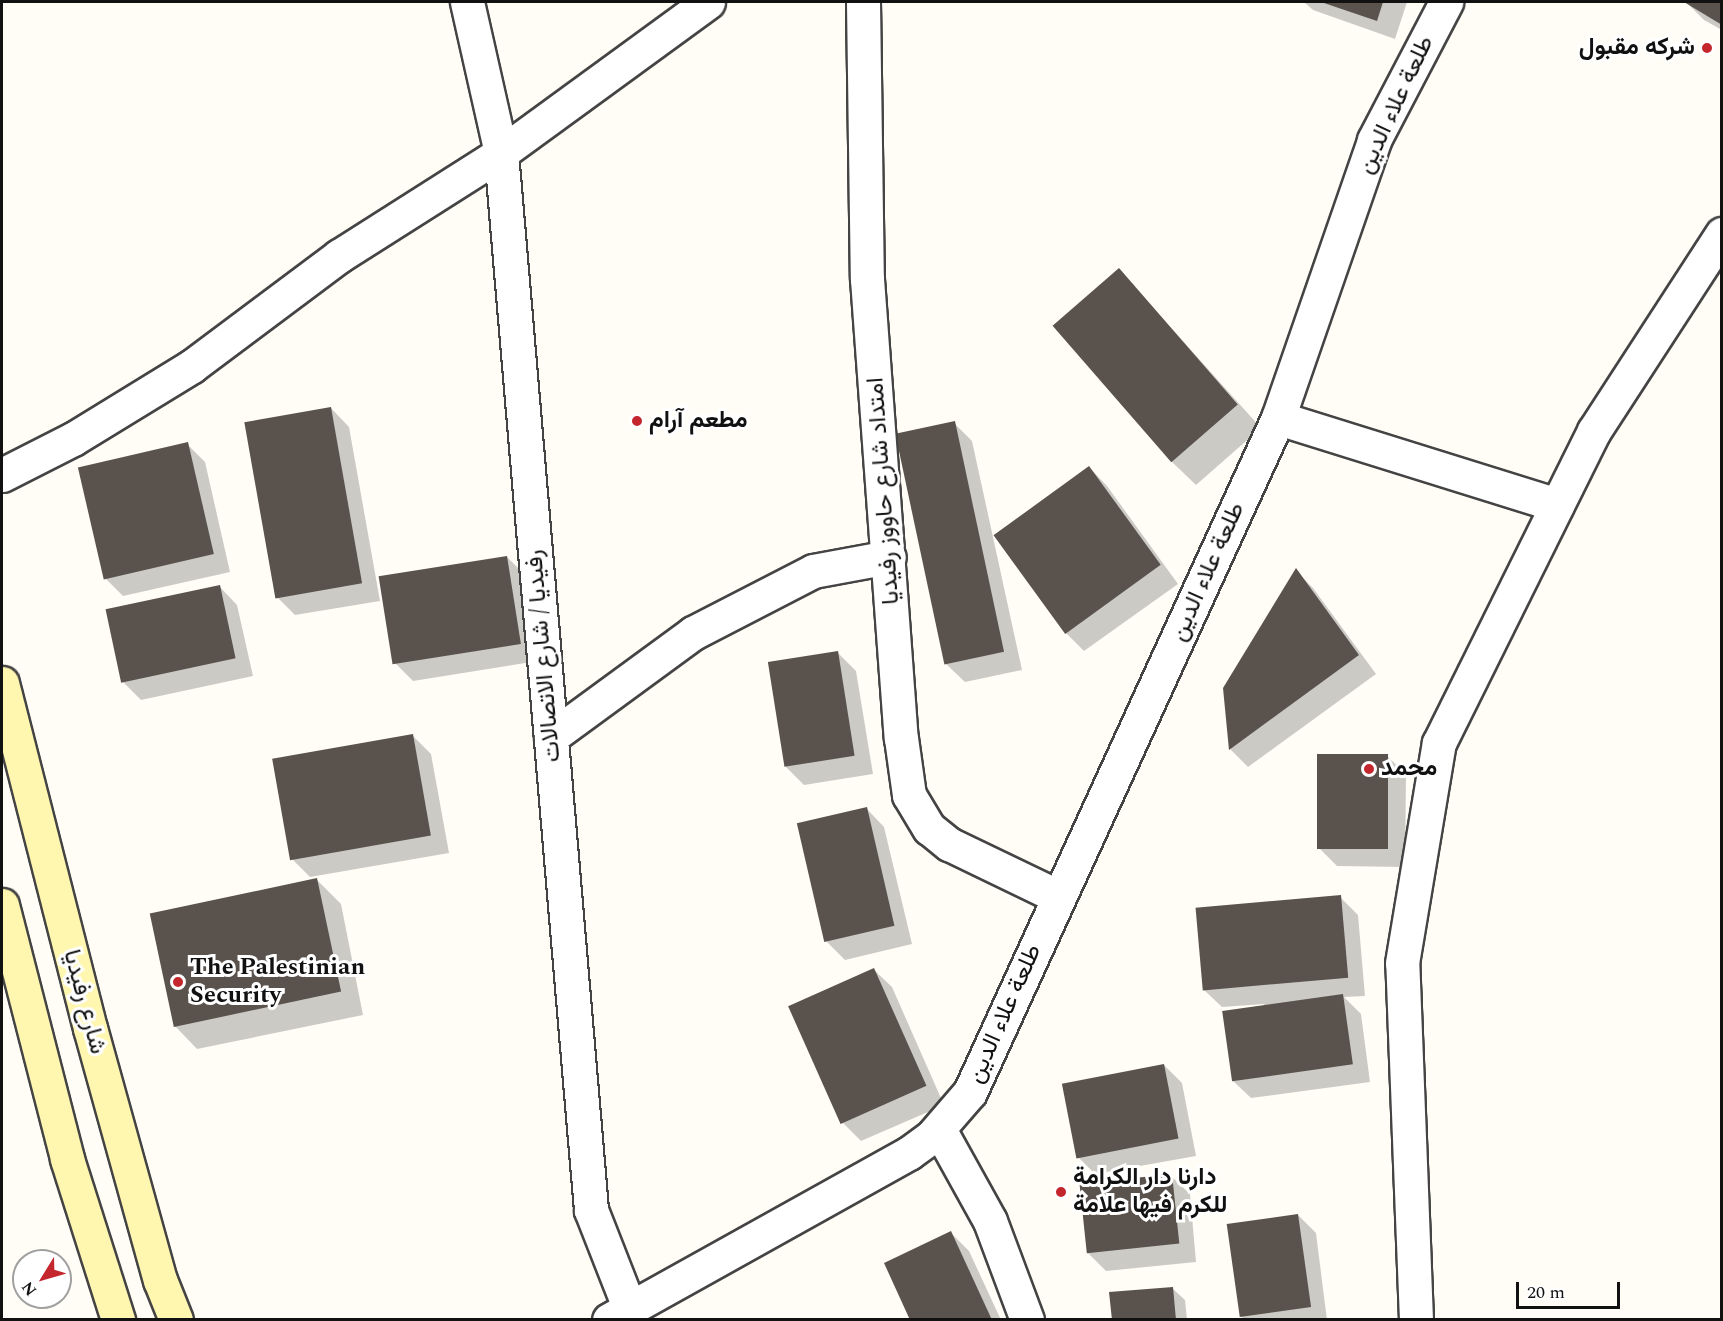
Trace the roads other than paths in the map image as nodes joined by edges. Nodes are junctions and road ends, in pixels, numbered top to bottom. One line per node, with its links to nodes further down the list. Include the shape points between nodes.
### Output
1 (467, 2): 5 (street, رفيديا / شارع الاتصالات)
2 (708, 2): 5 (street)
3 (863, 2): 10 (street, امتداد شارع حاووز رفيديا, via 867,279)
4 (1446, 2): 7 (street, طلعة علاء الدين, via 1374,140)
5 (501, 153): 8 (street, via 339,256 192,366 73,439); 12 (street, رفيديا / شارع الاتصالات)
6 (1722, 234): 9 (street, via 1594,430)
7 (1278, 418): 9 (street); 13 (street, طلعة علاء الدين, via 1083,847)
8 (2, 475)
9 (1557, 505): 20 (street, via 1450,717 1434,766 1402,963)
10 (889, 557): 12 (street, via 813,571 693,633); 13 (street, امتداد شارع حاووز رفيديا, via 905,775 917,813 949,844)
11 (2, 683): 18 (main road, شارع رفيديا, via 90,1028 160,1280)
12 (551, 737): 16 (street, رفيديا / شارع الاتصالات, via 591,1210)
13 (1057, 896): 15 (street, طلعة علاء الدين, via 982,1069 970,1092)
14 (2, 905): 17 (main road, via 67,1159)
15 (939, 1129): 16 (street, طلعة علاء الدين, via 909,1153); 19 (street, via 990,1221)
16 (619, 1313)
17 (118, 1320)
18 (176, 1320)
19 (1027, 1320)
20 (1416, 1320)

